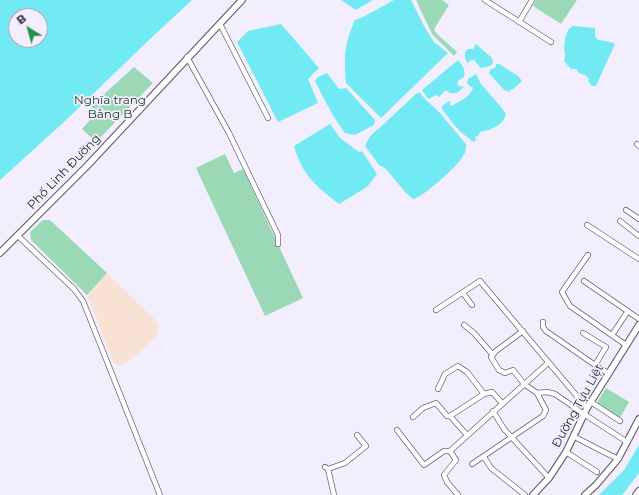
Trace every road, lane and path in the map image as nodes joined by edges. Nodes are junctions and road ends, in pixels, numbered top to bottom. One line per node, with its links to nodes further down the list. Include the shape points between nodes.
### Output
1 (242, 0): 5 (street, Phố Linh Đường)
2 (485, 0): 4 (street)
3 (532, 0): 4 (street)
4 (519, 22): 6 (street)
5 (220, 24): 7 (street, Phố Linh Đường); 8 (street)
6 (551, 42)
7 (187, 57): 13 (street, Phố Linh Đường, via 87,166); 15 (street, via 241,156 278,235)
8 (268, 118)
9 (626, 210): 10 (street)
10 (639, 219)
11 (620, 221): 14 (street)
12 (587, 225): 18 (street)
13 (17, 235): 16 (street, Phố Linh Đường); 63 (street, via 74,289 83,301)
14 (639, 236)
15 (278, 244)
16 (0, 253)
17 (588, 255): 30 (street, via 562,292 570,306)
18 (639, 260)
19 (584, 281): 23 (street)
20 (462, 293): 21 (street); 22 (street); 28 (street, via 480,281)
21 (472, 305)
22 (436, 310)
23 (628, 311): 24 (street); 30 (street)
24 (639, 319)
25 (543, 322): 34 (street, via 546,331)
26 (464, 325): 32 (street)
27 (639, 325): 31 (street, Đường Tựu Liệt)
28 (523, 331): 32 (street); 33 (street)
29 (583, 333): 34 (street, via 606,347)
30 (612, 335): 31 (street)
31 (626, 345): 35 (street, Đường Tựu Liệt)
32 (493, 355): 36 (street, via 491,358 499,370 505,373 513,370)
33 (548, 362): 36 (street); 42 (street)
34 (595, 365): 35 (street)
35 (608, 373): 40 (street, Đường Tựu Liệt)
36 (524, 384): 38 (street); 41 (street)
37 (438, 388): 39 (street, via 445,374 458,366 467,372)
38 (537, 393): 44 (street, via 555,394); 53 (street, via 546,410 543,416)
39 (484, 394): 41 (street, via 492,392); 45 (street)
40 (591, 402): 42 (street, Đường Tựu Liệt); 48 (street)
41 (502, 403): 43 (street)
42 (587, 408): 44 (street, Đường Tựu Liệt)
43 (493, 411): 51 (street); 53 (street)
44 (584, 414): 52 (street, Đường Tựu Liệt); 54 (street)
45 (450, 416): 46 (street, via 446,416 436,403 433,403); 51 (street)
46 (413, 417)
47 (639, 419): 54 (street)
48 (620, 421)
49 (397, 430): 55 (street, via 424,465 444,451)
50 (357, 435): 64 (street, via 366,446 346,463 326,468)
51 (467, 435): 55 (street)
52 (573, 436): 56 (street, Đường Tựu Liệt); 58 (street)
53 (511, 438): 57 (street); 61 (street)
54 (628, 442): 58 (street)
55 (450, 451): 65 (street, via 456,460 444,475)
56 (566, 452): 60 (street); 61 (street, Đường Tựu Liệt)
57 (484, 457): 59 (street); 66 (street, via 491,468)
58 (618, 459): 68 (street)
59 (472, 464)
60 (597, 472)
61 (549, 478): 67 (street, Đường Tựu Liệt)
62 (639, 491): 69 (street)
63 (160, 495)
64 (334, 495)
65 (458, 495)
66 (525, 495)
67 (533, 495)
68 (585, 495)
69 (636, 495)

